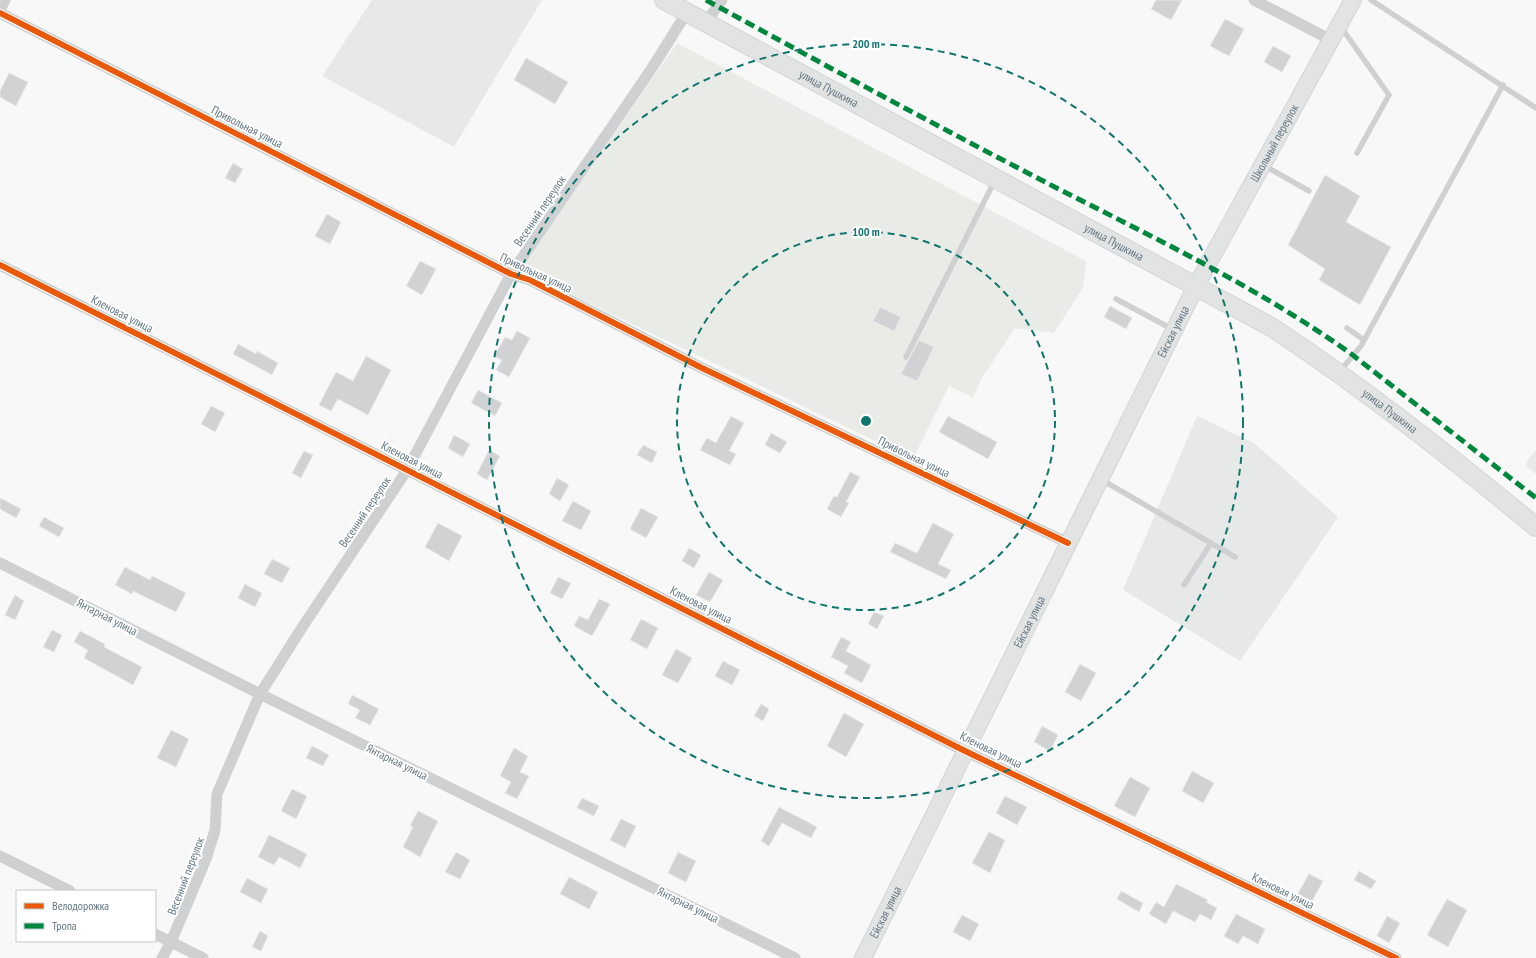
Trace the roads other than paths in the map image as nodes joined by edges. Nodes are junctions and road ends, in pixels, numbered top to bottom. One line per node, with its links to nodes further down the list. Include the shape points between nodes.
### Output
1 (5, 0): 7 (street)
2 (664, 0): 8 (main road, улица Пушкина)
3 (722, 0): 10 (street)
4 (1254, 0): 12 (street)
5 (1353, 0): 11 (street, Школьный переулок)
6 (1371, 0): 13 (lane)
7 (0, 10)
8 (687, 12): 10 (main road, улица Пушкина); 20 (street, Весенний переулок, via 652,68)
9 (0, 13): 20 (street, Привольная улица)
10 (706, 22): 17 (main road, улица Пушкина)
11 (1339, 26): 12 (street, Школьный переулок); 15 (lane, via 1389,95)
12 (1331, 40): 16 (street, Школьный переулок)
13 (1503, 85): 14 (lane); 25 (lane)
14 (1536, 108)
15 (1357, 153)
16 (1263, 165): 18 (lane); 21 (street, Школьный переулок)
17 (996, 178): 21 (main road, улица Пушкина); 26 (lane)
18 (1309, 191)
19 (0, 265): 28 (street, Кленовая улица)
20 (511, 274): 28 (street, Весенний переулок); 31 (street, Привольная улица, via 530,280 702,368)
21 (1196, 286): 24 (street, Ейская улица); 27 (main road, улица Пушкина, via 1273,328)
22 (1116, 299): 24 (lane)
23 (1347, 328): 25 (lane)
24 (1174, 330): 29 (street, Ейская улица)
25 (1364, 340): 27 (lane)
26 (906, 357)
27 (1339, 372): 30 (main road, улица Пушкина)
28 (407, 470): 36 (street, Весенний переулок); 37 (street, Кленовая улица)
29 (1100, 479): 31 (street, Ейская улица); 32 (lane)
30 (1536, 527)
31 (1068, 543): 37 (street, Ейская улица)
32 (1211, 543): 33 (lane); 35 (lane)
33 (1235, 557)
34 (0, 563): 36 (street, Янтарная улица)
35 (1184, 585)
36 (260, 694): 41 (street, Весенний переулок, via 217,794 215,830 206,859); 44 (street, Янтарная улица)
37 (965, 750): 45 (street, Ейская улица); 46 (street, Кленовая улица)
38 (0, 856): 39 (street)
39 (68, 890)
40 (156, 934): 41 (street)
41 (171, 942): 42 (street, Весенний переулок); 43 (street)
42 (162, 958)
43 (203, 958)
44 (795, 958)
45 (863, 958)
46 (1396, 958)

